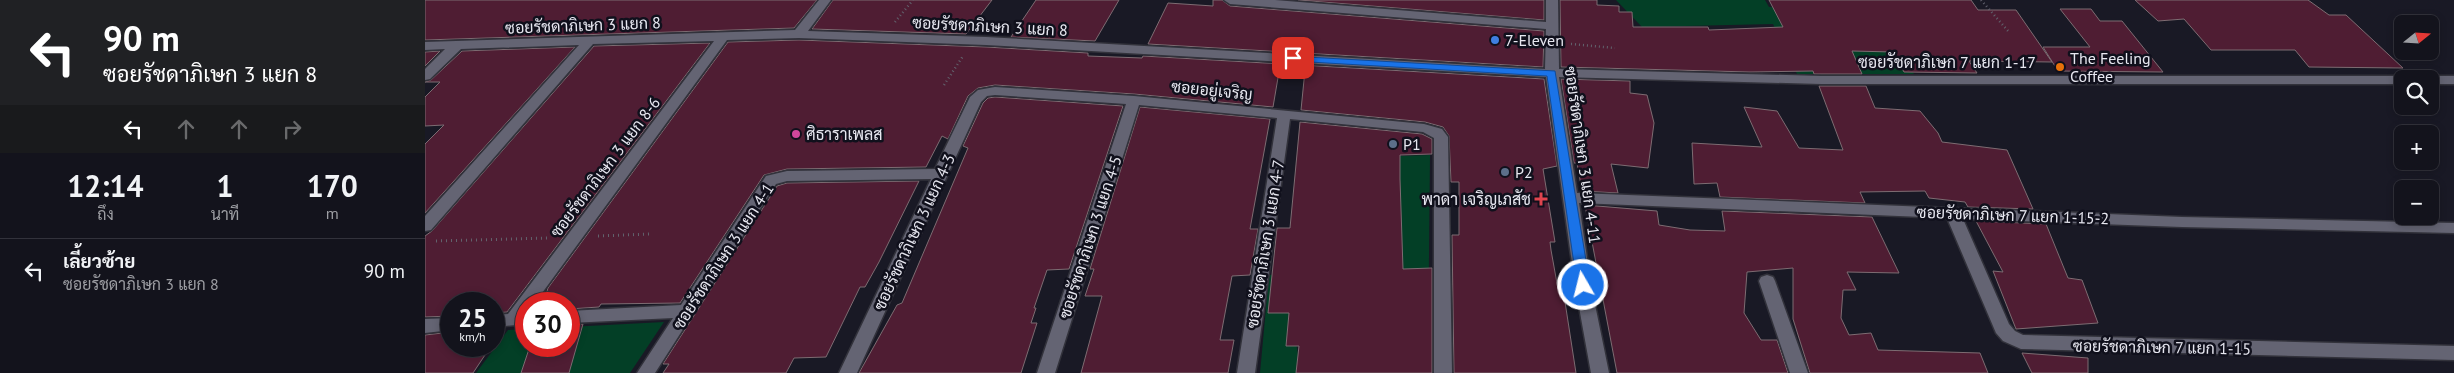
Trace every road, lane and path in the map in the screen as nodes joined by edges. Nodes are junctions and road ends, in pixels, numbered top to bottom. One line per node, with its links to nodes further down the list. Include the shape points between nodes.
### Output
1 (825, 0): 9 (street)
2 (913, 0): 11 (path)
3 (1230, 0): 6 (street)
4 (1552, 0): 7 (street, ซอยรัชดาภิเษก 3 แยก 4-11)
5 (1981, 0): 8 (path)
6 (1264, 2): 7 (street)
7 (1551, 26): 14 (street, ซอยรัชดาภิเษก 3 แยก 4-11)
8 (2009, 32)
9 (799, 34): 10 (street, ซอยรัชดาภิเษก 3 แยก 8); 11 (street, ซอยรัชดาภิเษก 3 แยก 8)
10 (724, 36): 12 (street, ซอยรัชดาภิเษก 3 แยก 8); 33 (street, ซอยรัชดาภิเษก 3 แยก 8-6)
11 (884, 37): 13 (street, ซอยรัชดาภิเษก 3 แยก 8)
12 (589, 41): 15 (street, ซอยรัชดาภิเษก 3 แยก 8); 30 (street)
13 (973, 41): 18 (street, ซอยรัชดาภิเษก 3 แยก 8); 23 (path)
14 (1551, 43): 17 (path); 18 (street, ซอยรัชดาภิเษก 3 แยก 4-11)
15 (457, 45): 16 (street, ซอยรัชดาภิเษก 3 แยก 8); 19 (street)
16 (425, 46)
17 (1615, 48)
18 (1552, 73): 20 (street, ซอยรัชดาภิเษก 7 แยก 1-17, via 1821,80); 28 (street, ซอยรัชดาภิเษก 3 แยก 4-11)
19 (425, 76)
20 (2394, 80)
21 (2439, 80): 22 (street)
22 (2454, 80)
23 (943, 85)
24 (983, 93): 25 (street, ซอยอยู่เจริญ, via 995,91); 27 (street, ซอยรัชดาภิเษก 3 แยก 4-3, via 975,100)
25 (1134, 100): 26 (street, ซอยอยู่เจริญ); 44 (street, ซอยรัชดาภิเษก 3 แยก 4-5)
26 (1284, 115): 45 (street, ซอยรัชดาภิเษก 3 แยก 4-7); 46 (street, ซอยอยู่เจริญ, via 1424,128 1437,132 1441,137)
27 (941, 174): 37 (street, ซอยรัชดาภิเษก 3 แยก 4-1, via 787,176 771,180); 43 (street, ซอยรัชดาภิเษก 3 แยก 4-3)
28 (1572, 198): 29 (street, ซอยรัชดาภิเษก 7 แยก 1-15-2); 47 (street, ซอยรัชดาภิเษก 3 แยก 4-11, via 1583,285)
29 (1952, 212): 31 (street, ซอยรัชดาภิเษก 7 แยก 1-15-2, via 2182,222); 41 (street, ซอยรัชดาภิเษก 7 แยก 1-15, via 2002,328 2021,342)
30 (425, 226)
31 (2454, 228)
32 (650, 234): 33 (path)
33 (574, 238): 34 (path); 36 (street, ซอยรัชดาภิเษก 3 แยก 8-6)
34 (435, 242)
35 (1767, 281): 48 (street)
36 (538, 292)
37 (687, 312): 38 (street); 42 (street, ซอยรัชดาภิเษก 3 แยก 4-1)
38 (580, 317)
39 (440, 325): 40 (street)
40 (425, 326)
41 (2454, 353)
42 (646, 373)
43 (848, 373)
44 (1046, 373)
45 (1246, 373)
46 (1443, 373)
47 (1601, 373)
48 (1799, 373)

